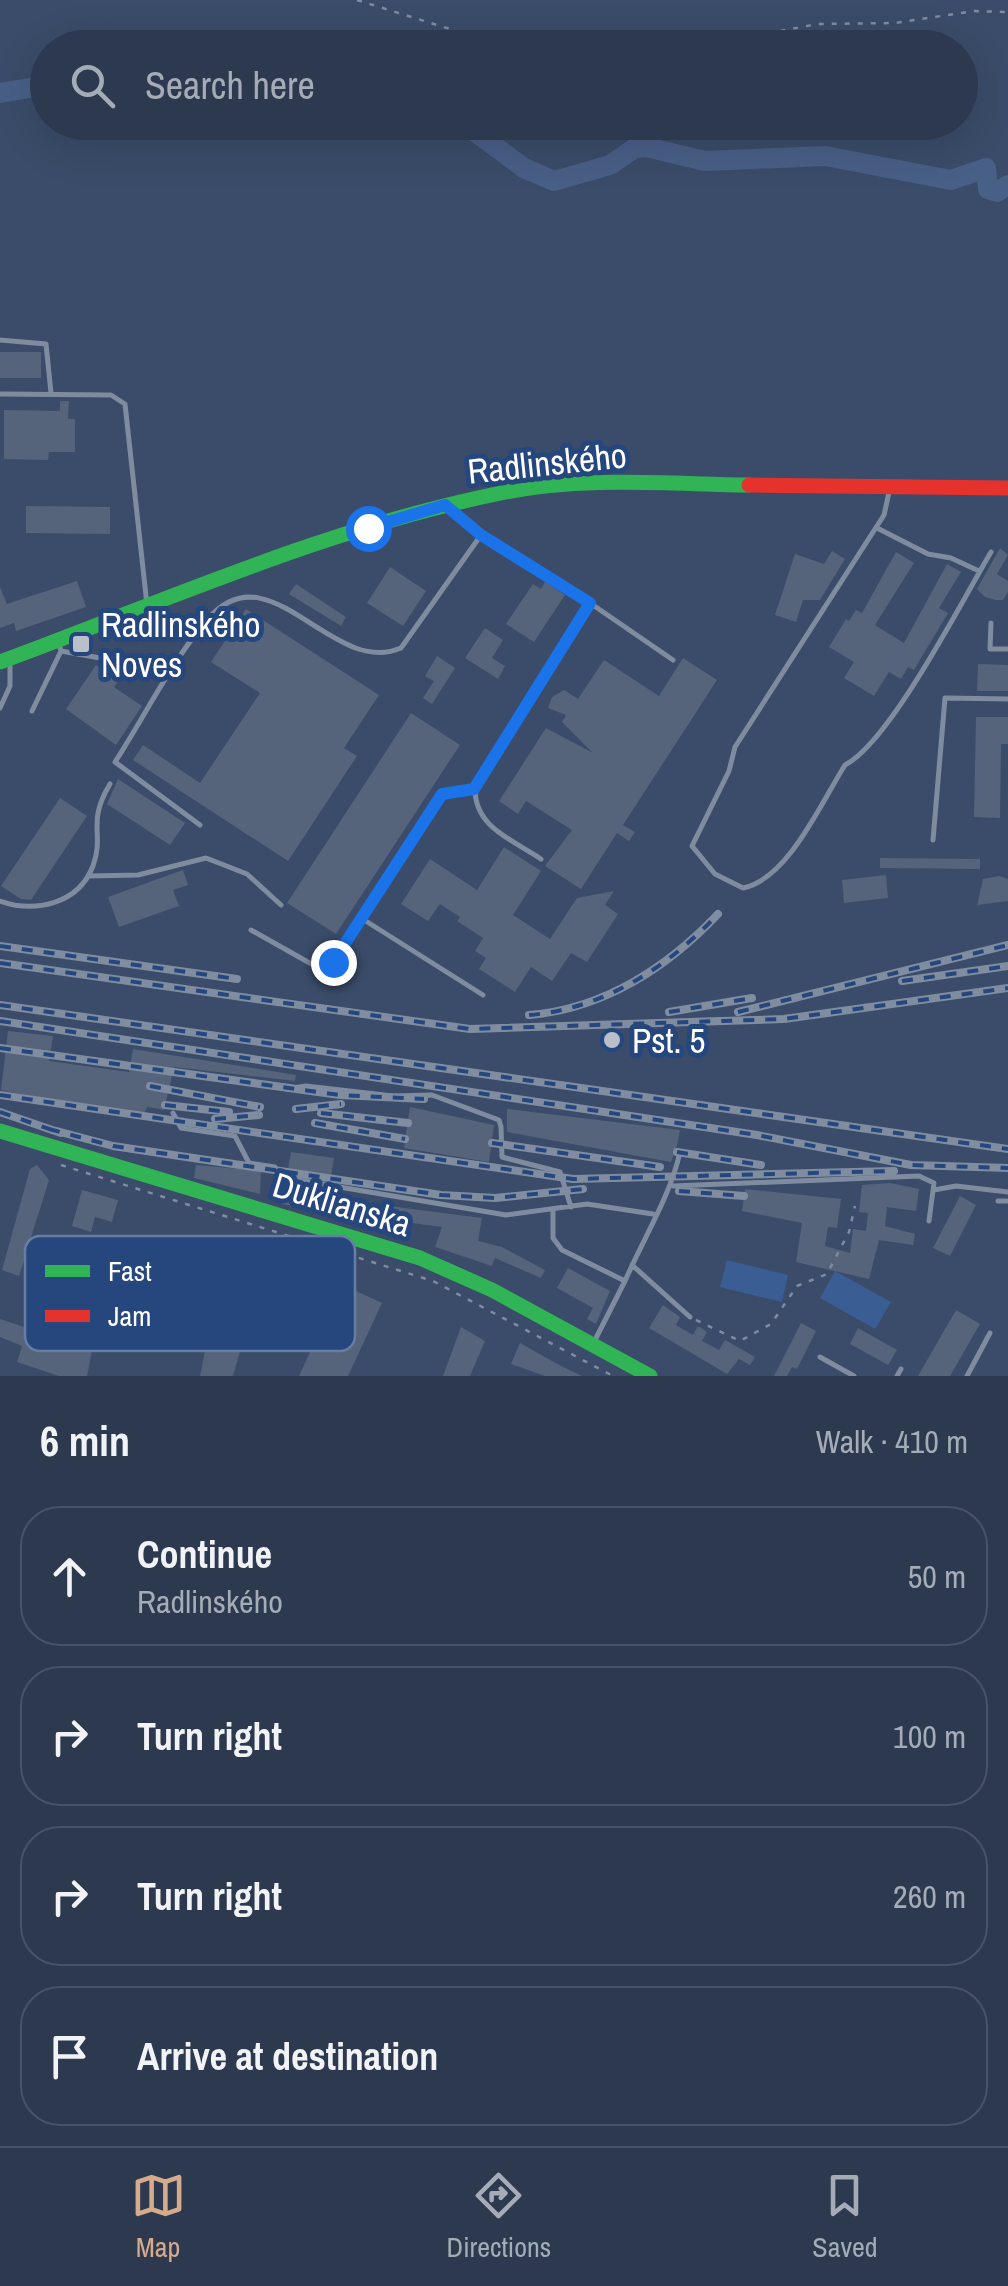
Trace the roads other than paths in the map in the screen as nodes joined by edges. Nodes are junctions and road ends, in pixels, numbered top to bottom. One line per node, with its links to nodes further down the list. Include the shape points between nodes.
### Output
1 (0, 340): 2 (lane, via 46,344)
2 (52, 393): 3 (lane); 12 (lane, via 111,395 125,404)
3 (0, 394)
4 (890, 485): 5 (main road, Radlinského); 6 (main road, Radlinského, via 607,483 529,488); 7 (lane)
5 (1008, 488)
6 (445, 505): 8 (lane); 12 (main road, Radlinského)
7 (876, 528): 10 (lane); 10 (lane, via 735,747 693,838 695,856 731,884 754,886 782,864 844,765 859,758 915,678)
8 (481, 535): 11 (lane); 24 (lane, via 411,639 385,655 350,650 267,599 247,596 208,618 115,762)
9 (991, 552): 10 (lane)
10 (979, 572)
11 (590, 603): 18 (lane); 23 (lane)
12 (148, 608): 14 (main road, Radlinského)
13 (991, 623): 15 (lane, via 990,650)
14 (59, 646): 16 (lane); 17 (main road, Radlinského); 21 (lane)
15 (1008, 650)
16 (100, 658)
17 (5, 660): 20 (lane, via 10,686)
18 (673, 660)
19 (1008, 699): 25 (lane, via 946,698)
20 (0, 708)
21 (32, 711)
22 (110, 784): 27 (lane, via 94,813 97,846)
23 (474, 789): 26 (lane, via 475,810 485,822); 30 (lane, via 442,794)
24 (200, 825)
25 (933, 840)
26 (541, 858)
27 (88, 876): 28 (lane, via 58,901 34,910); 29 (lane, via 138,875 206,858 247,874)
28 (0, 901)
29 (281, 905)
30 (361, 918): 31 (lane, via 333,962 314,966); 32 (lane)
31 (251, 930)
32 (483, 996)
33 (286, 1089): 42 (lane, via 432,1095 493,1118 501,1126 502,1157 560,1172)
34 (174, 1113): 43 (lane, via 181,1128 234,1136 249,1163 275,1166 280,1177 506,1214)
35 (0, 1131): 46 (main road, Duklianska)
36 (680, 1152): 37 (lane)
37 (673, 1186): 38 (lane, via 919,1176 934,1183); 44 (lane)
38 (934, 1190): 39 (lane); 45 (lane)
39 (1008, 1192)
40 (998, 1201): 41 (lane)
41 (1008, 1201)
42 (571, 1207): 43 (lane); 44 (lane, via 609,1204)
43 (554, 1210): 49 (lane, via 553,1238 562,1250)
44 (654, 1214): 48 (lane)
45 (928, 1221)
46 (347, 1236)
47 (355, 1238): 52 (main road, Duklianska, via 420,1258)
48 (632, 1265): 49 (lane); 50 (lane)
49 (624, 1280): 52 (lane)
50 (690, 1317)
51 (990, 1333): 58 (lane)
52 (593, 1344): 55 (main road, Duklianska)
53 (820, 1357): 56 (lane)
54 (901, 1369): 57 (lane)
55 (650, 1376)
56 (854, 1376)
57 (896, 1376)
58 (967, 1376)

